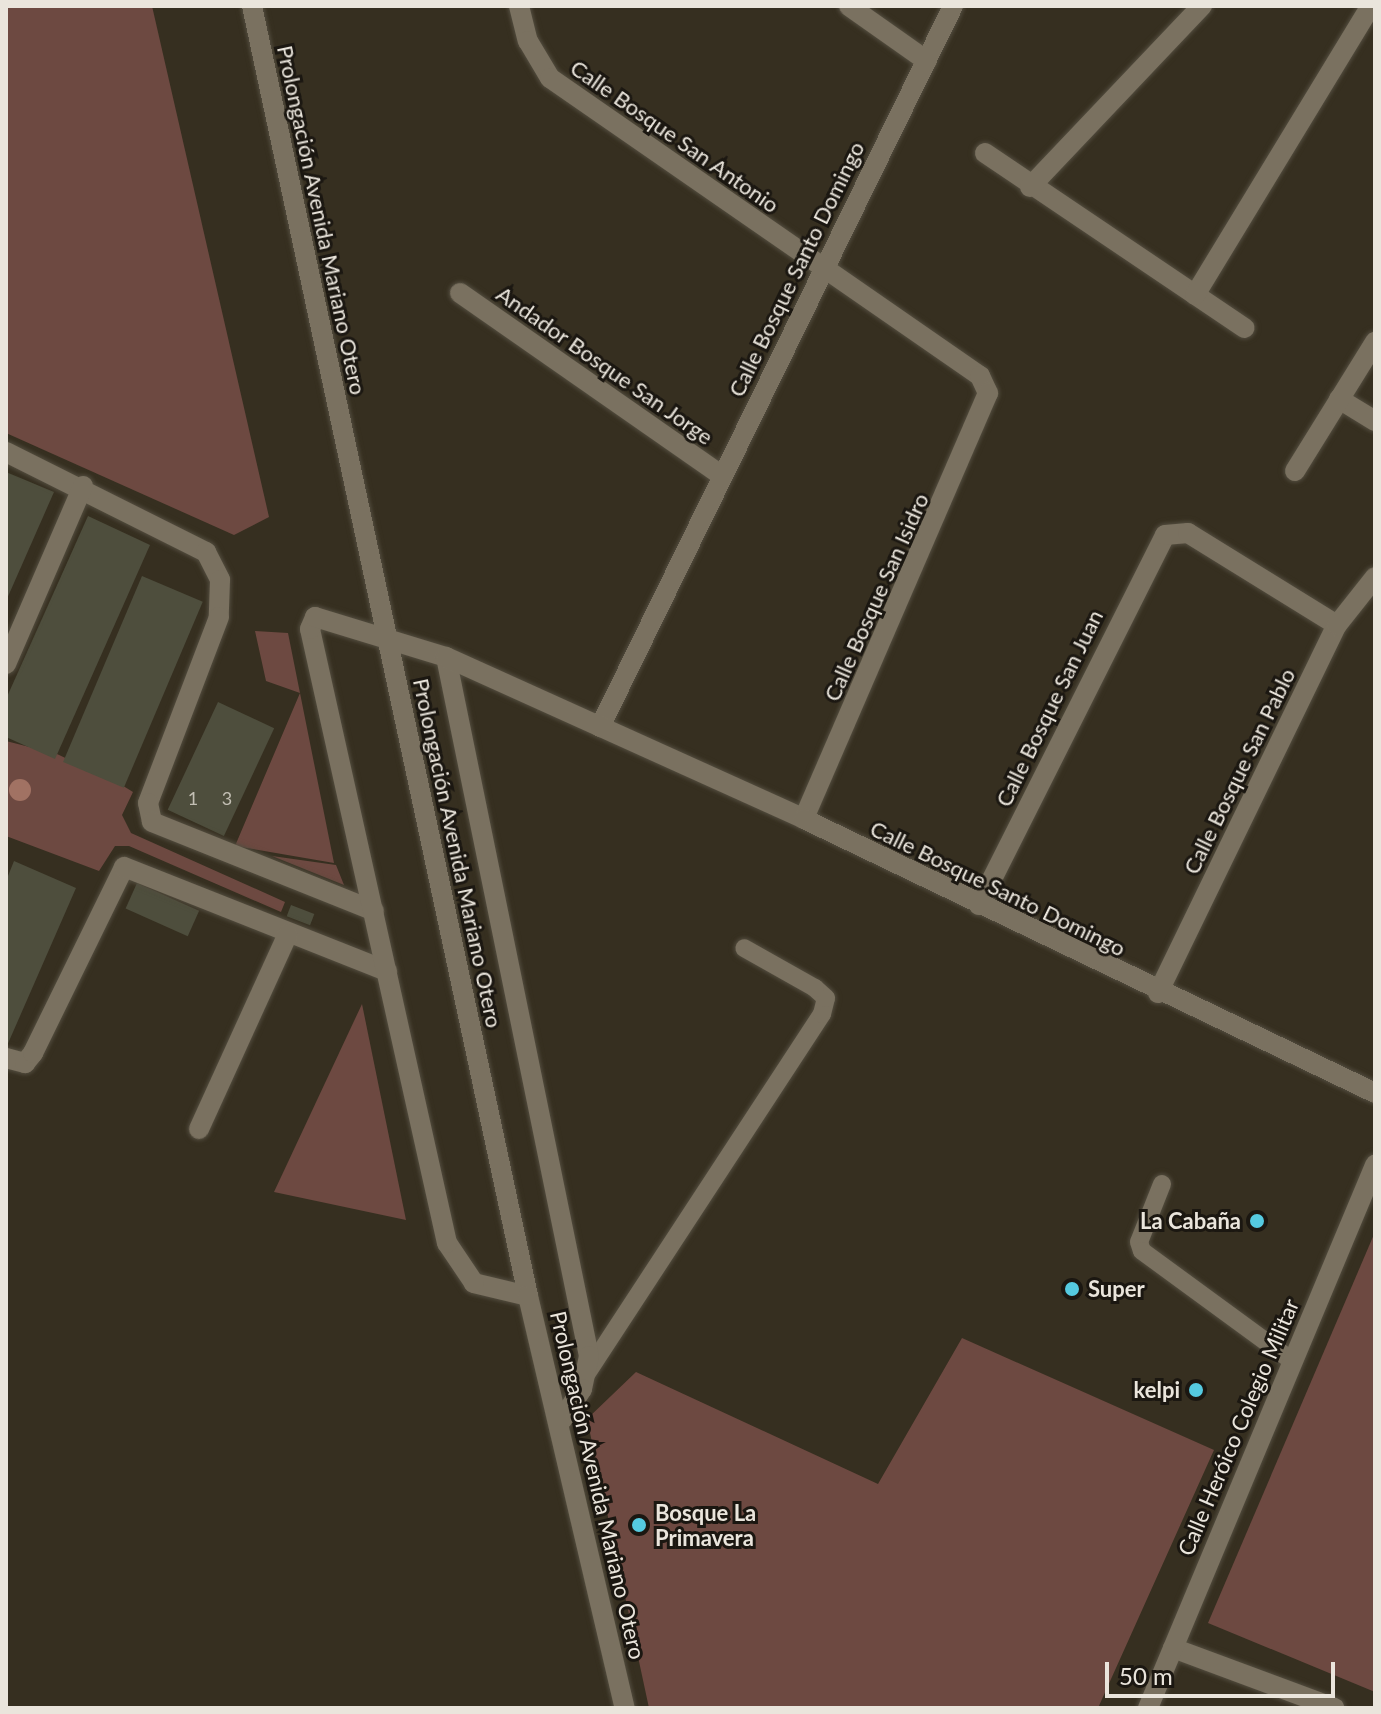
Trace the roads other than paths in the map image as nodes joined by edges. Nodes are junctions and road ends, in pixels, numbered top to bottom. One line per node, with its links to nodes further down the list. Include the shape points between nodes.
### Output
1 (252, 6): 24 (street, Prolongación Avenida Mariano Otero)
2 (519, 6): 10 (street, Calle Bosque San Antonio, via 528,41 550,78)
3 (849, 6): 7 (street)
4 (953, 6): 7 (street, Calle Bosque Santo Domingo)
5 (1202, 6): 9 (street)
6 (1371, 6): 12 (street)
7 (927, 61): 10 (street, Calle Bosque Santo Domingo)
8 (985, 153): 9 (street)
9 (1030, 187): 12 (street)
10 (821, 269): 15 (street, Calle Bosque San Antonio, via 980,376); 20 (street, Calle Bosque Santo Domingo)
11 (460, 293): 20 (street, Andador Bosque San Jorge)
12 (1195, 295): 13 (street)
13 (1244, 328)
14 (1375, 342): 16 (street)
15 (988, 393): 28 (street, Calle Bosque San Isidro)
16 (1339, 399): 17 (street); 19 (street)
17 (1375, 421)
18 (6, 452): 21 (street)
19 (1295, 471)
20 (722, 476): 27 (street, Calle Bosque Santo Domingo)
21 (83, 486): 26 (street); 30 (street, via 206,552 220,580 219,617 146,815 152,822)
22 (1375, 577): 23 (street, Calle Bosque San Pablo)
23 (1337, 625): 29 (street, Calle Bosque San Juan, via 1188,533 1165,535); 34 (street, Calle Bosque San Pablo)
24 (385, 634): 25 (street, Calle Bosque Santo Domingo); 30 (street, Calle Bosque Santo Domingo, via 321,615 310,629); 40 (street, Prolongación Avenida Mariano Otero)
25 (446, 657): 27 (street, Calle Bosque Santo Domingo); 42 (street, via 589,1356)
26 (6, 664)
27 (600, 727): 28 (street, Calle Bosque Santo Domingo)
28 (804, 819): 29 (street, Calle Bosque Santo Domingo)
29 (979, 905): 34 (street, Calle Bosque Santo Domingo)
30 (374, 911): 33 (street)
31 (288, 934): 33 (street); 35 (street, via 124,867 33,1053 25,1063); 37 (street)
32 (744, 948): 42 (lane, via 815,988 826,998 822,1014)
33 (387, 971): 40 (street, via 447,1243 474,1283)
34 (1158, 993): 36 (street, Calle Bosque Santo Domingo)
35 (6, 1058)
36 (1375, 1093)
37 (199, 1129)
38 (1375, 1165): 41 (street, Calle Heróico Colegio Militar)
39 (1162, 1184): 41 (lane, via 1139,1242 1142,1251)
40 (528, 1296): 43 (street, Prolongación Avenida Mariano Otero)
41 (1291, 1360): 44 (street, Calle Heróico Colegio Militar)
42 (587, 1373): 43 (street)
43 (562, 1420): 45 (street, Prolongación Avenida Mariano Otero)
44 (1173, 1648): 46 (street, Calle Heróico Colegio Militar); 47 (street)
45 (625, 1708)
46 (1148, 1708)
47 (1334, 1708)

